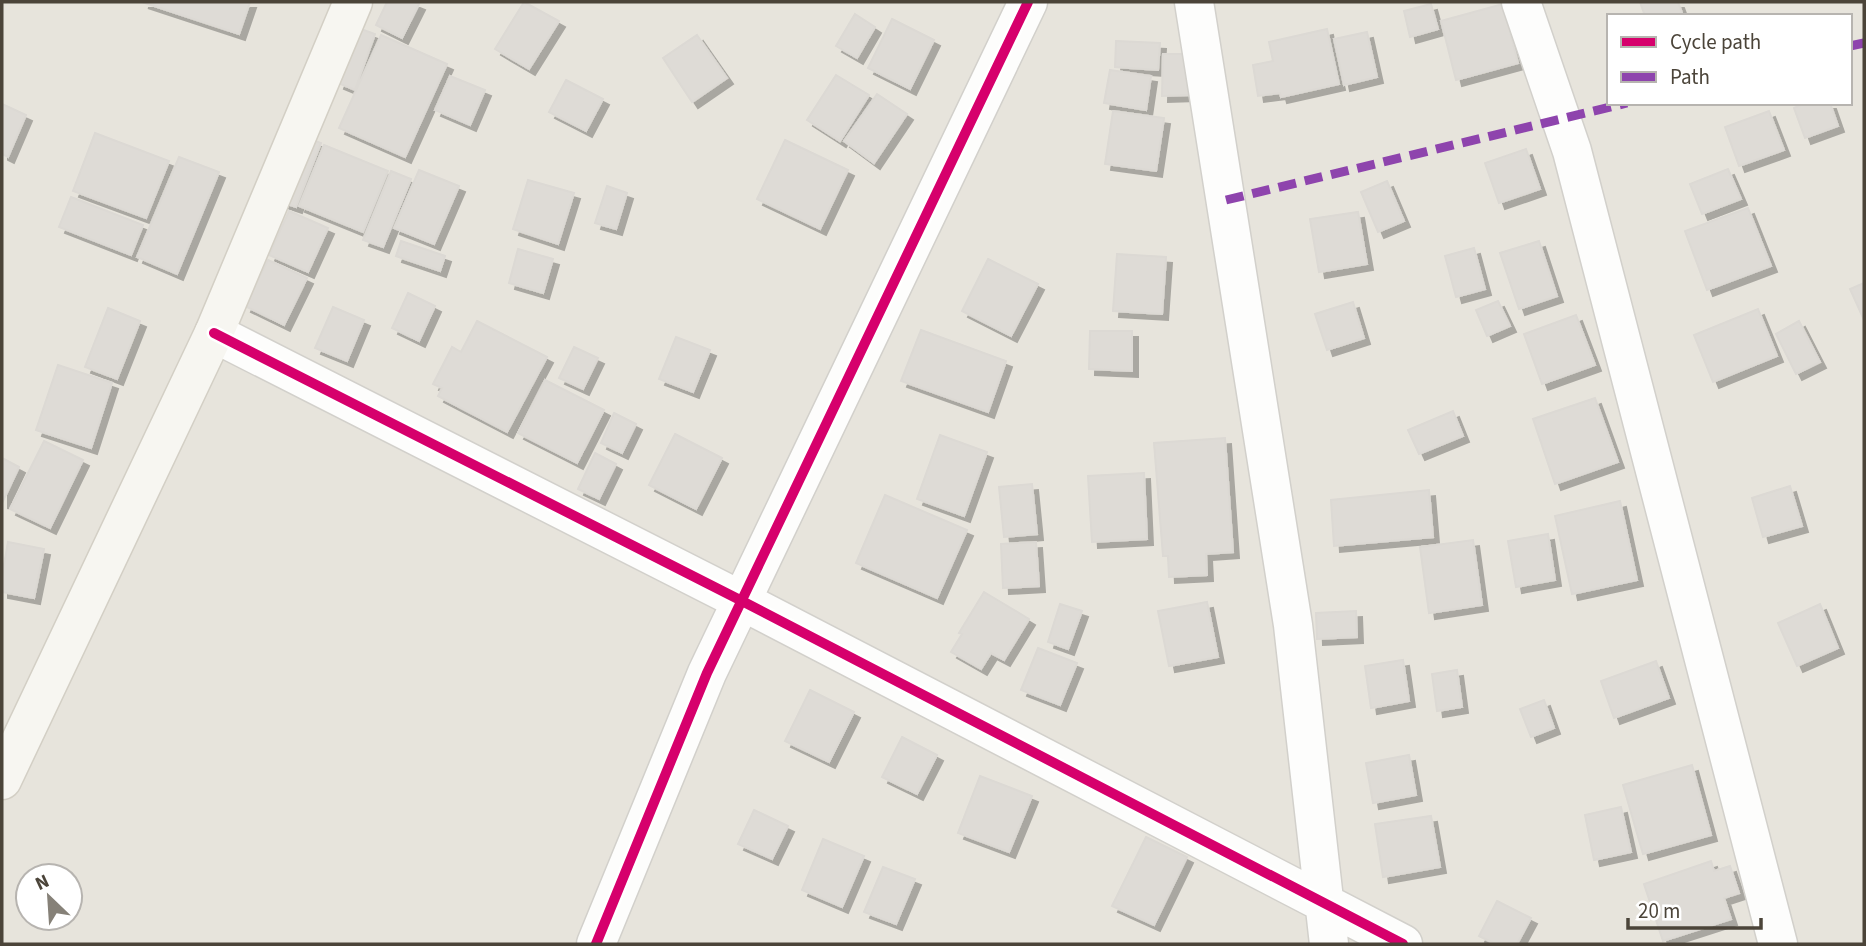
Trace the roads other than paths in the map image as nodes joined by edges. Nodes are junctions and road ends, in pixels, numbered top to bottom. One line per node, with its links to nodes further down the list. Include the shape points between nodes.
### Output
1 (354, 2): 5 (main road)
2 (1028, 2): 6 (street)
3 (1194, 2): 8 (street, via 1293,625)
4 (1521, 2): 12 (street, via 1572,151)
5 (214, 333): 6 (street); 7 (main road)
6 (742, 601): 8 (street); 9 (street)
7 (2, 780)
8 (1325, 903): 10 (street); 11 (street)
9 (596, 944)
10 (1329, 944)
11 (1403, 944)
12 (1778, 944)

